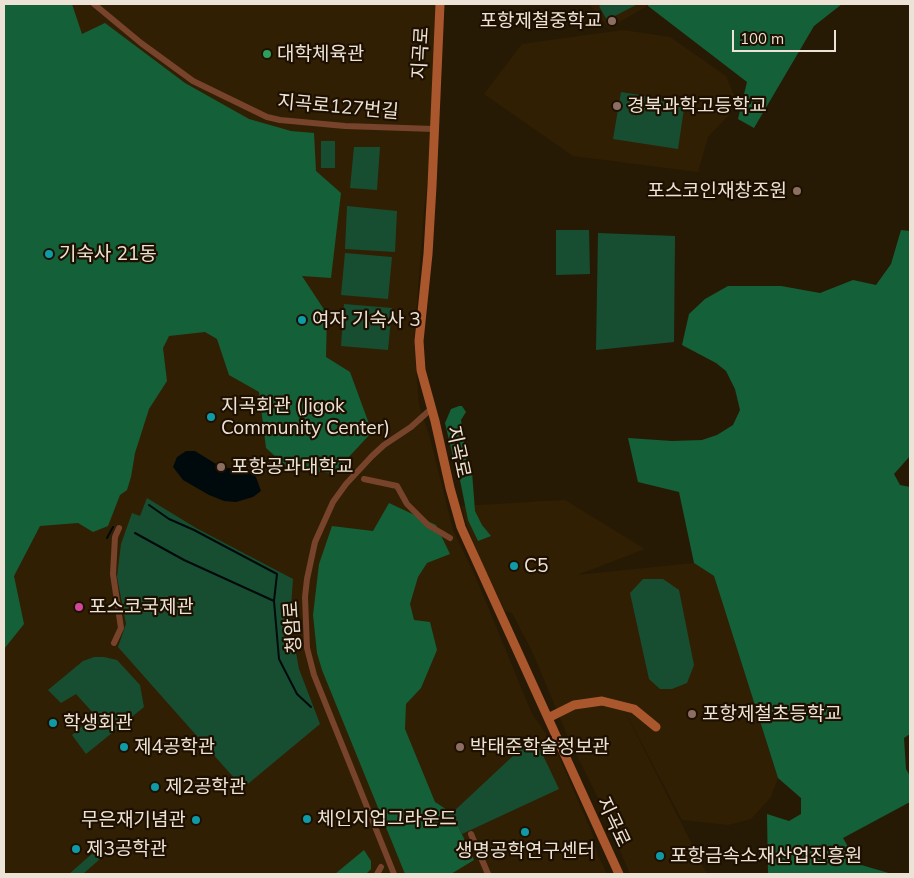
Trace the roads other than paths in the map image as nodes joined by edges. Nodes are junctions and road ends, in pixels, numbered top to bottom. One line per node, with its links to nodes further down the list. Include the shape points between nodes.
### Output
1 (94, 4): 3 (street, 지곡로127번길, via 141,44 193,81 267,117 346,126)
2 (440, 4): 3 (street, 지곡로)
3 (434, 129): 4 (street, 지곡로, via 428,254 419,341 421,370)
4 (431, 410): 9 (street, 지곡로, via 461,527); 14 (street, 청암로, via 384,445 346,484 333,502 315,542 306,579 307,648 314,675)
5 (364, 479): 7 (street, via 396,486 406,504 428,525)
6 (119, 528): 8 (street, via 115,537 113,574 121,628)
7 (450, 538)
8 (114, 643)
9 (548, 718): 10 (street, via 574,705 602,701 634,709); 16 (street, 지곡로)
10 (656, 727)
11 (471, 834): 15 (street)
12 (381, 867): 13 (street)
13 (377, 874)
14 (394, 874)
15 (488, 874)
16 (619, 874)

